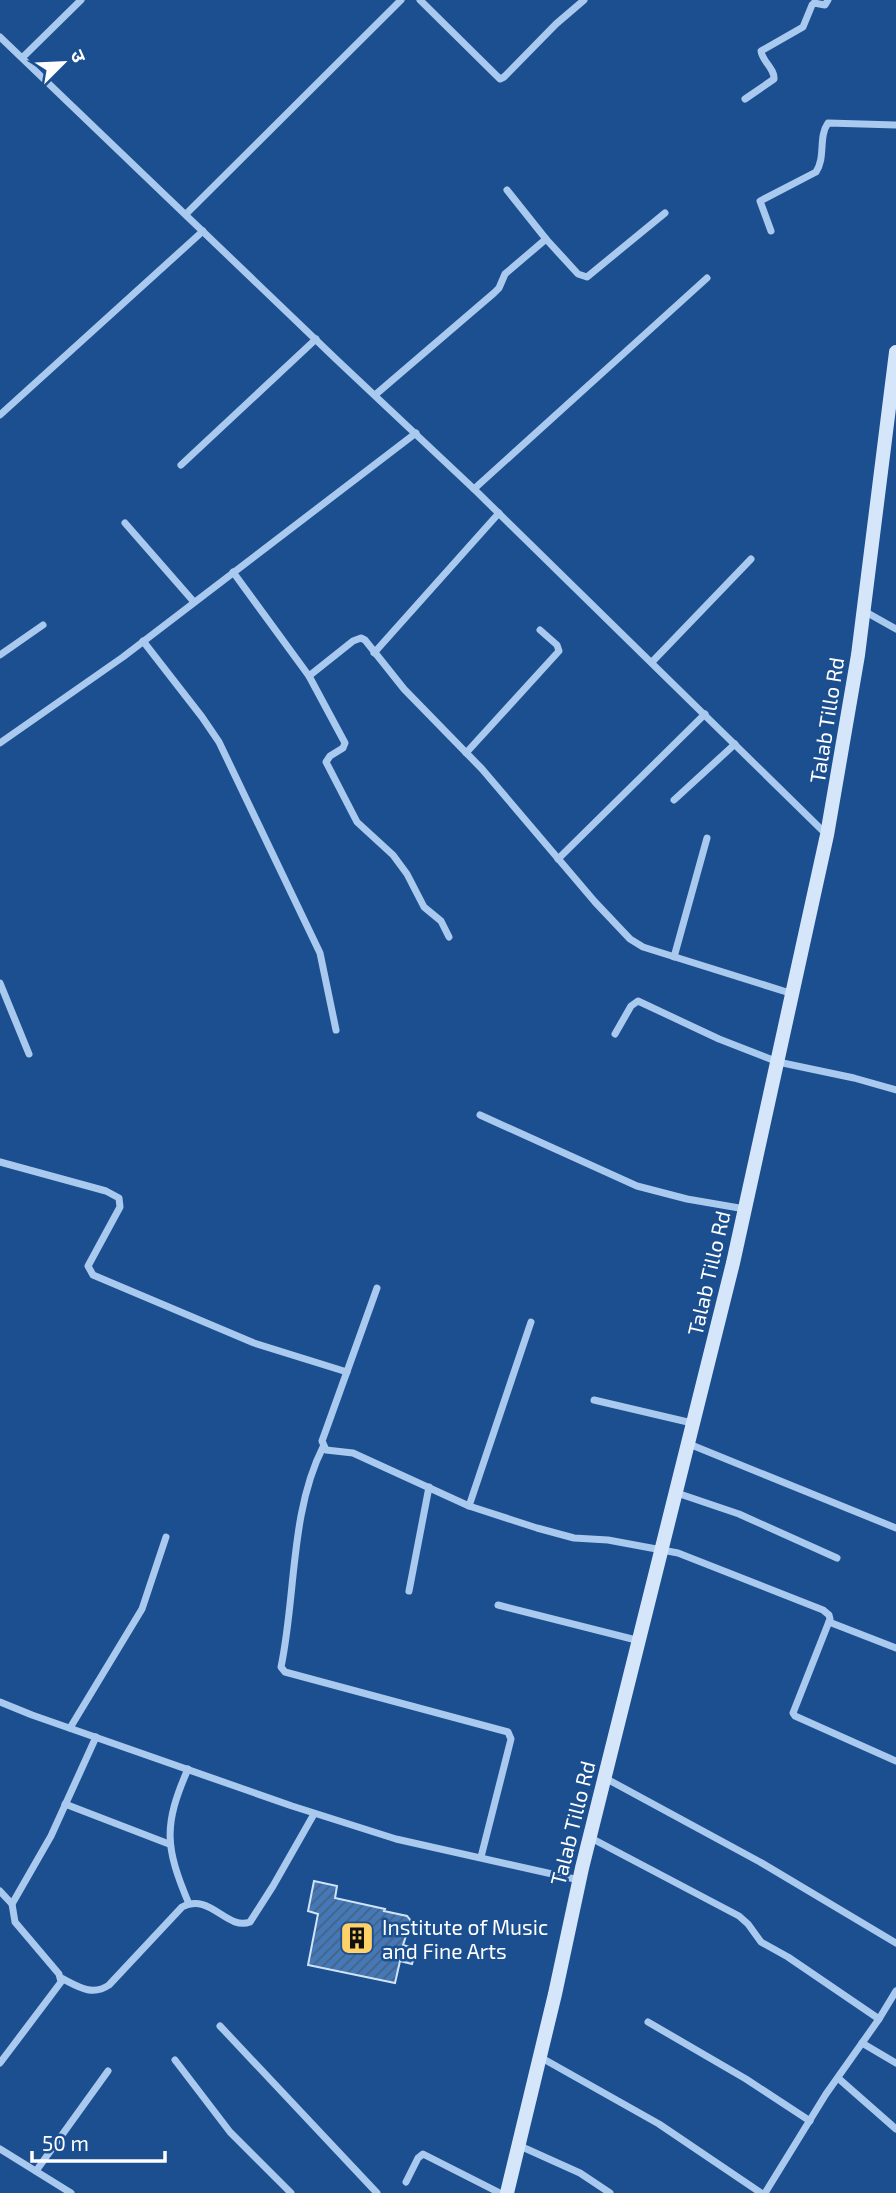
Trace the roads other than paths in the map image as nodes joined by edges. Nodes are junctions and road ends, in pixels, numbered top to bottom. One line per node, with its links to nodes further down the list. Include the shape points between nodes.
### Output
1 (81, 0): 9 (street)
2 (401, 0): 14 (street)
3 (420, 0): 7 (street, via 499,79)
4 (565, 0): 7 (street)
5 (584, 0): 7 (street)
6 (828, 0): 10 (street, via 825,5 811,5 802,29 761,51 774,79)
7 (573, 8)
8 (0, 37): 9 (street)
9 (23, 57): 14 (street)
10 (745, 99)
11 (896, 125): 16 (street, via 828,123 816,172 760,201)
12 (507, 190): 17 (street)
13 (665, 213): 17 (street, via 587,277 578,274)
14 (186, 214): 15 (street)
15 (203, 231): 19 (street); 22 (street)
16 (771, 232)
17 (546, 239): 21 (street, via 505,274 494,293)
18 (707, 278): 26 (street)
19 (316, 339): 21 (street); 25 (street)
20 (896, 352): 23 (main road, Talab Tillo Rd)
21 (375, 395): 24 (street)
22 (0, 415)
23 (891, 432): 32 (main road, Talab Tillo Rd)
24 (415, 433): 26 (street); 30 (street)
25 (181, 465)
26 (474, 489): 27 (street)
27 (499, 513): 37 (street); 39 (street)
28 (124, 523): 31 (street)
29 (751, 559): 39 (street)
30 (233, 572): 31 (street); 40 (street)
31 (194, 602): 36 (street)
32 (864, 610): 34 (street); 46 (main road, Talab Tillo Rd)
33 (43, 625): 38 (street)
34 (896, 629)
35 (540, 630): 44 (street, via 559,651)
36 (143, 641): 42 (street); 53 (street, via 219,742 320,953)
37 (374, 653): 40 (street, via 365,640 357,639); 44 (street)
38 (0, 655)
39 (652, 662): 41 (street)
40 (309, 676): 49 (street, via 345,743 326,762 348,806 360,825 393,855)
41 (705, 714): 43 (street); 48 (street)
42 (0, 743)
43 (735, 744): 45 (street); 46 (street)
44 (466, 753): 48 (street)
45 (674, 800)
46 (827, 835): 52 (main road, Talab Tillo Rd)
47 (707, 838): 50 (street)
48 (558, 859): 50 (street, via 630,939)
49 (449, 937)
50 (674, 957): 52 (street)
51 (0, 983): 55 (street)
52 (793, 994): 56 (main road, Talab Tillo Rd)
53 (336, 1031)
54 (615, 1034): 56 (street, via 638,1001)
55 (29, 1054)
56 (778, 1062): 57 (street); 60 (main road, Talab Tillo Rd)
57 (896, 1090)
58 (480, 1115): 60 (street, via 636,1186)
59 (0, 1162): 63 (street, via 119,1198 120,1207 88,1266 93,1275 254,1343)
60 (745, 1209): 65 (main road, Talab Tillo Rd)
61 (377, 1288): 63 (street)
62 (531, 1322): 70 (street)
63 (346, 1372): 67 (street)
64 (594, 1400): 65 (street)
65 (694, 1423): 66 (main road, Talab Tillo Rd)
66 (689, 1444): 69 (main road, Talab Tillo Rd); 71 (street)
67 (323, 1447): 68 (street, via 353,1453); 90 (street, via 304,1502 281,1667 285,1672 508,1732 511,1739)
68 (429, 1487): 70 (street); 75 (street)
69 (677, 1493): 73 (main road, Talab Tillo Rd); 74 (street, via 739,1514)
70 (468, 1506): 73 (street, via 574,1538)
71 (896, 1528)
72 (166, 1537): 81 (street, via 142,1609)
73 (663, 1550): 77 (street, via 823,1611); 78 (main road, Talab Tillo Rd)
74 (837, 1558)
75 (409, 1591)
76 (498, 1605): 78 (street)
77 (829, 1622): 79 (street); 83 (street, via 793,1713)
78 (640, 1641): 85 (main road, Talab Tillo Rd)
79 (896, 1648)
80 (0, 1702): 81 (street)
81 (70, 1728): 82 (street)
82 (96, 1737): 84 (street); 86 (street)
83 (896, 1761)
84 (188, 1769): 87 (street); 89 (street, via 174,1805)
85 (604, 1778): 88 (main road, Talab Tillo Rd); 95 (street, via 760,1862)
86 (65, 1804): 89 (street); 93 (street)
87 (314, 1814): 90 (street, via 396,1839); 94 (street, via 250,1922 238,1923 203,1904)
88 (589, 1837): 91 (main road, Talab Tillo Rd); 98 (street, via 739,1916 761,1942)
89 (169, 1844): 94 (street)
90 (481, 1857): 91 (street)
91 (579, 1880): 102 (main road, Talab Tillo Rd)
92 (0, 1891): 93 (street)
93 (12, 1904): 96 (street, via 16,1922)
94 (189, 1904): 96 (street, via 101,1990 87,1990)
95 (896, 1943)
96 (61, 1978): 104 (street)
97 (896, 1990): 98 (street)
98 (879, 2019): 101 (street)
99 (648, 2022): 108 (street)
100 (220, 2026): 116 (street)
101 (862, 2043): 105 (street); 107 (street)
102 (540, 2057): 110 (main road, Talab Tillo Rd); 120 (street, via 659,2124)
103 (175, 2060): 115 (street, via 230,2132)
104 (0, 2063)
105 (896, 2063)
106 (108, 2070): 112 (street)
107 (838, 2078): 108 (street); 109 (street)
108 (810, 2121): 120 (street)
109 (896, 2129)
110 (520, 2146): 118 (main road, Talab Tillo Rd); 119 (street, via 580,2173)
111 (0, 2149): 112 (street)
112 (36, 2171): 114 (street)
113 (406, 2182): 117 (street, via 423,2154)
114 (71, 2193)
115 (291, 2193)
116 (377, 2193)
117 (500, 2193)
118 (507, 2193)
119 (610, 2193)
120 (763, 2193)

